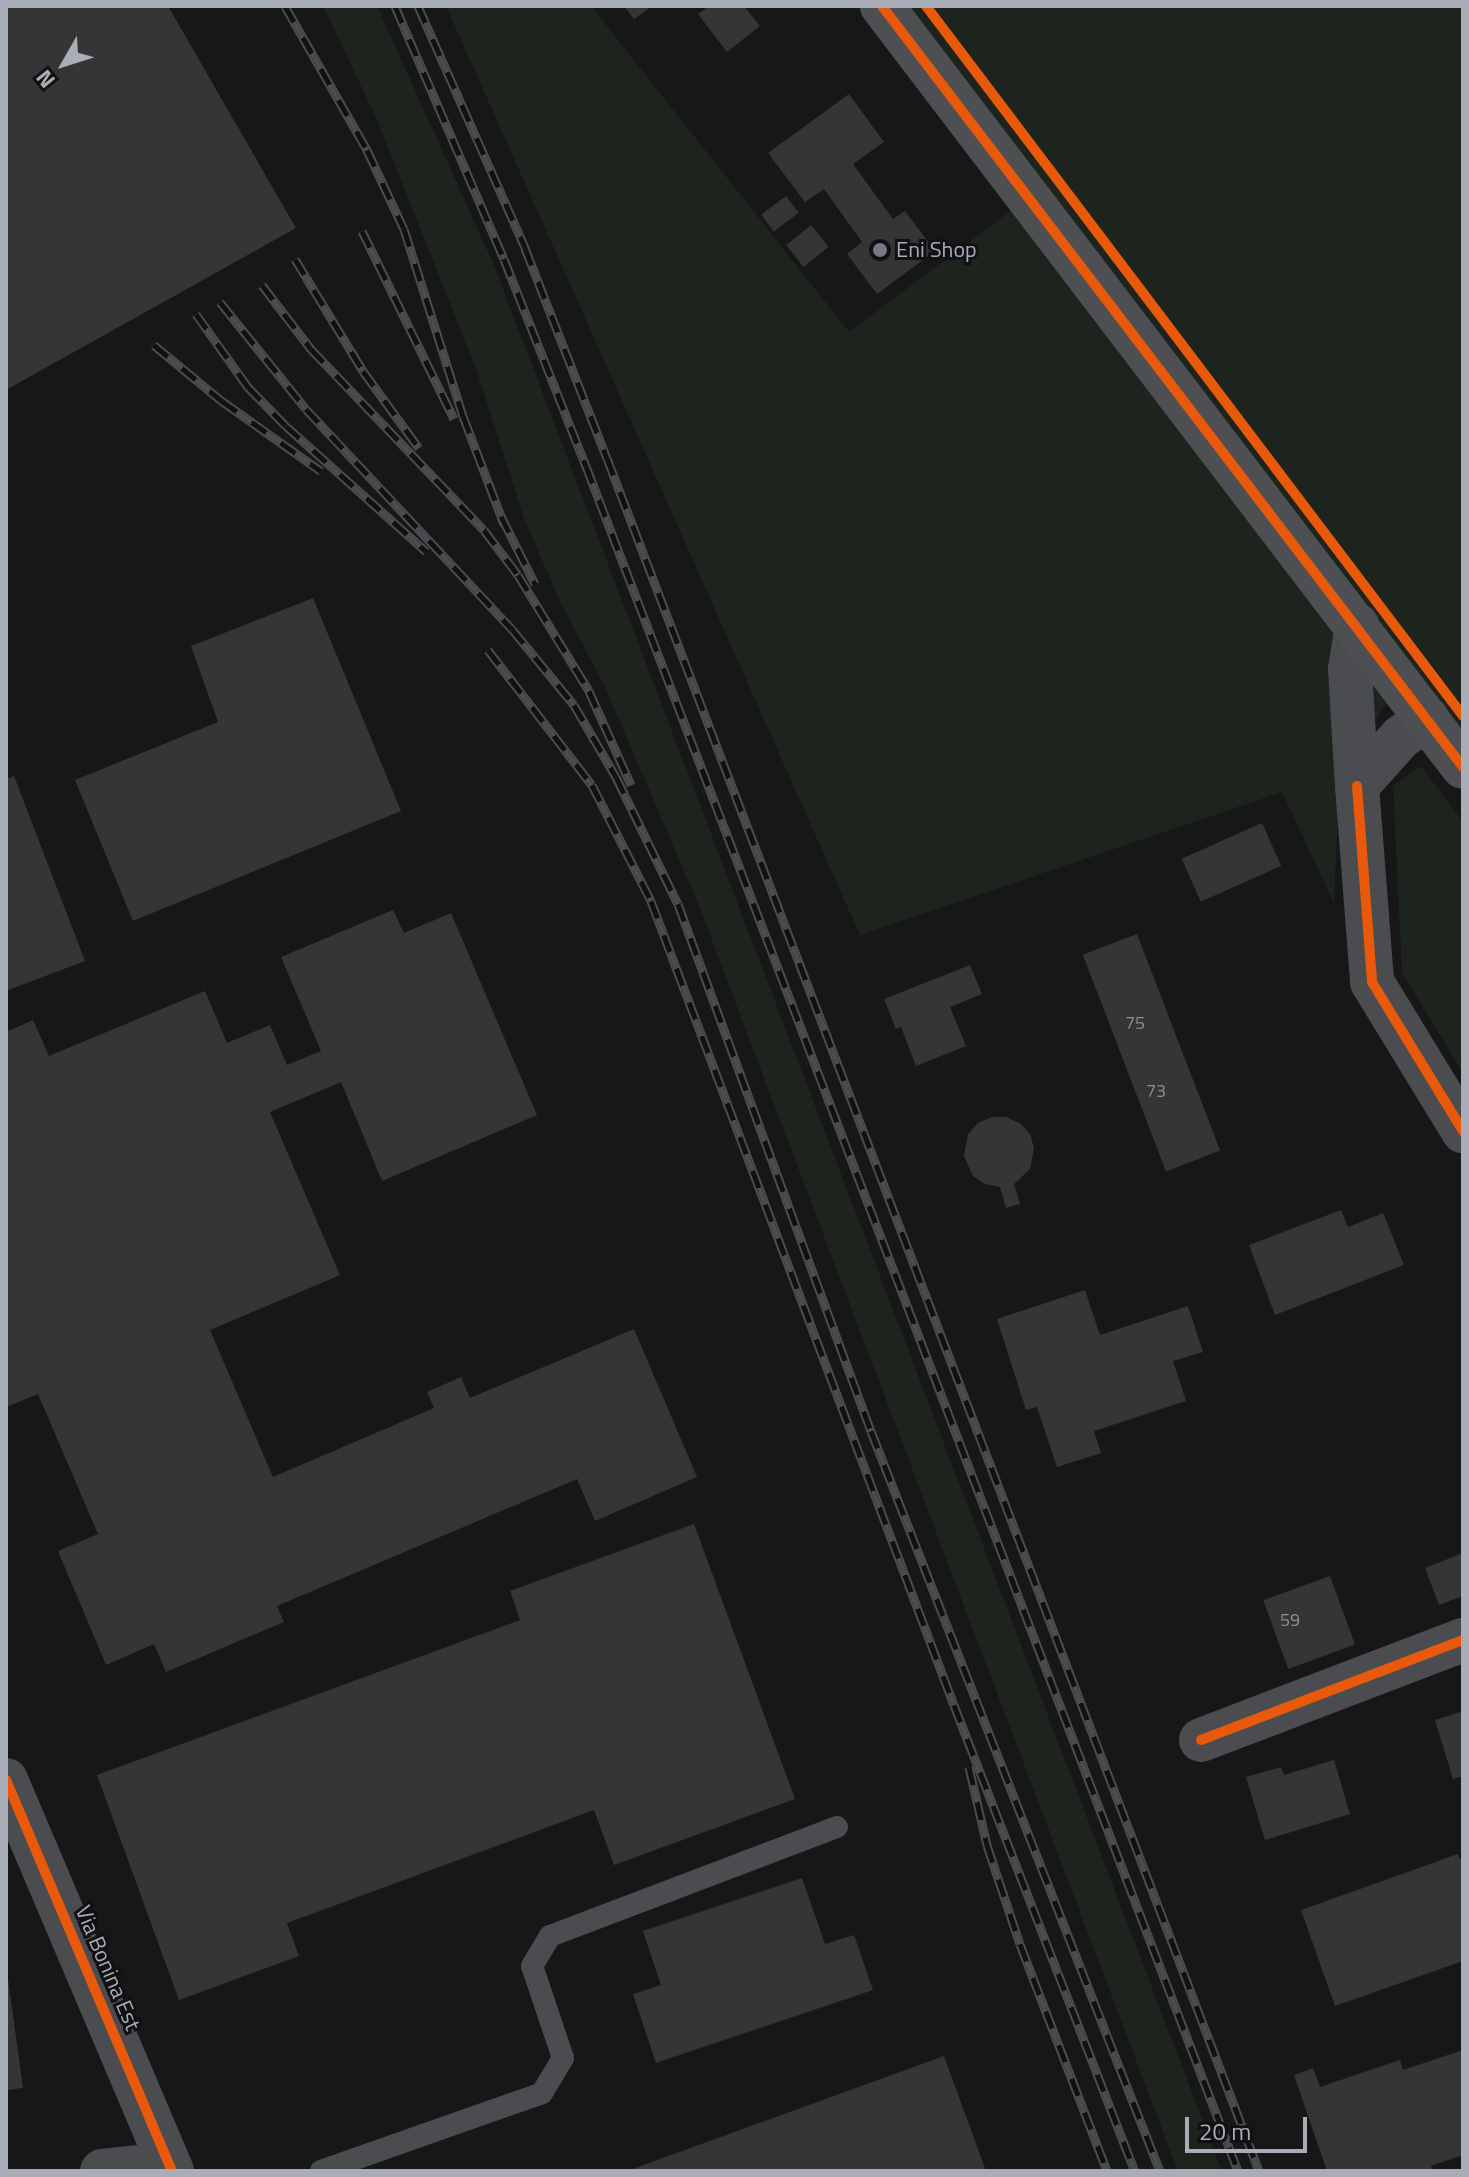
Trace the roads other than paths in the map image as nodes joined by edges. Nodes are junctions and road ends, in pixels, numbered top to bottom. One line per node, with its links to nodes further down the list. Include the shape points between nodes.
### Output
1 (882, 6): 2 (main road)
2 (1357, 625): 3 (main road); 5 (street, via 1350,669)
3 (1427, 719): 4 (main road); 5 (street, via 1401,737)
4 (1463, 767)
5 (1357, 786): 6 (street, via 1372,982)
6 (1463, 1131)
7 (1463, 1640): 8 (street)
8 (1201, 1740)
9 (6, 1780): 11 (street, Via Bonina Est)
10 (837, 1827): 13 (lane, via 550,1936 532,1966 563,2058 542,2093)
11 (171, 2168): 12 (street)
12 (102, 2171)
13 (321, 2171)

